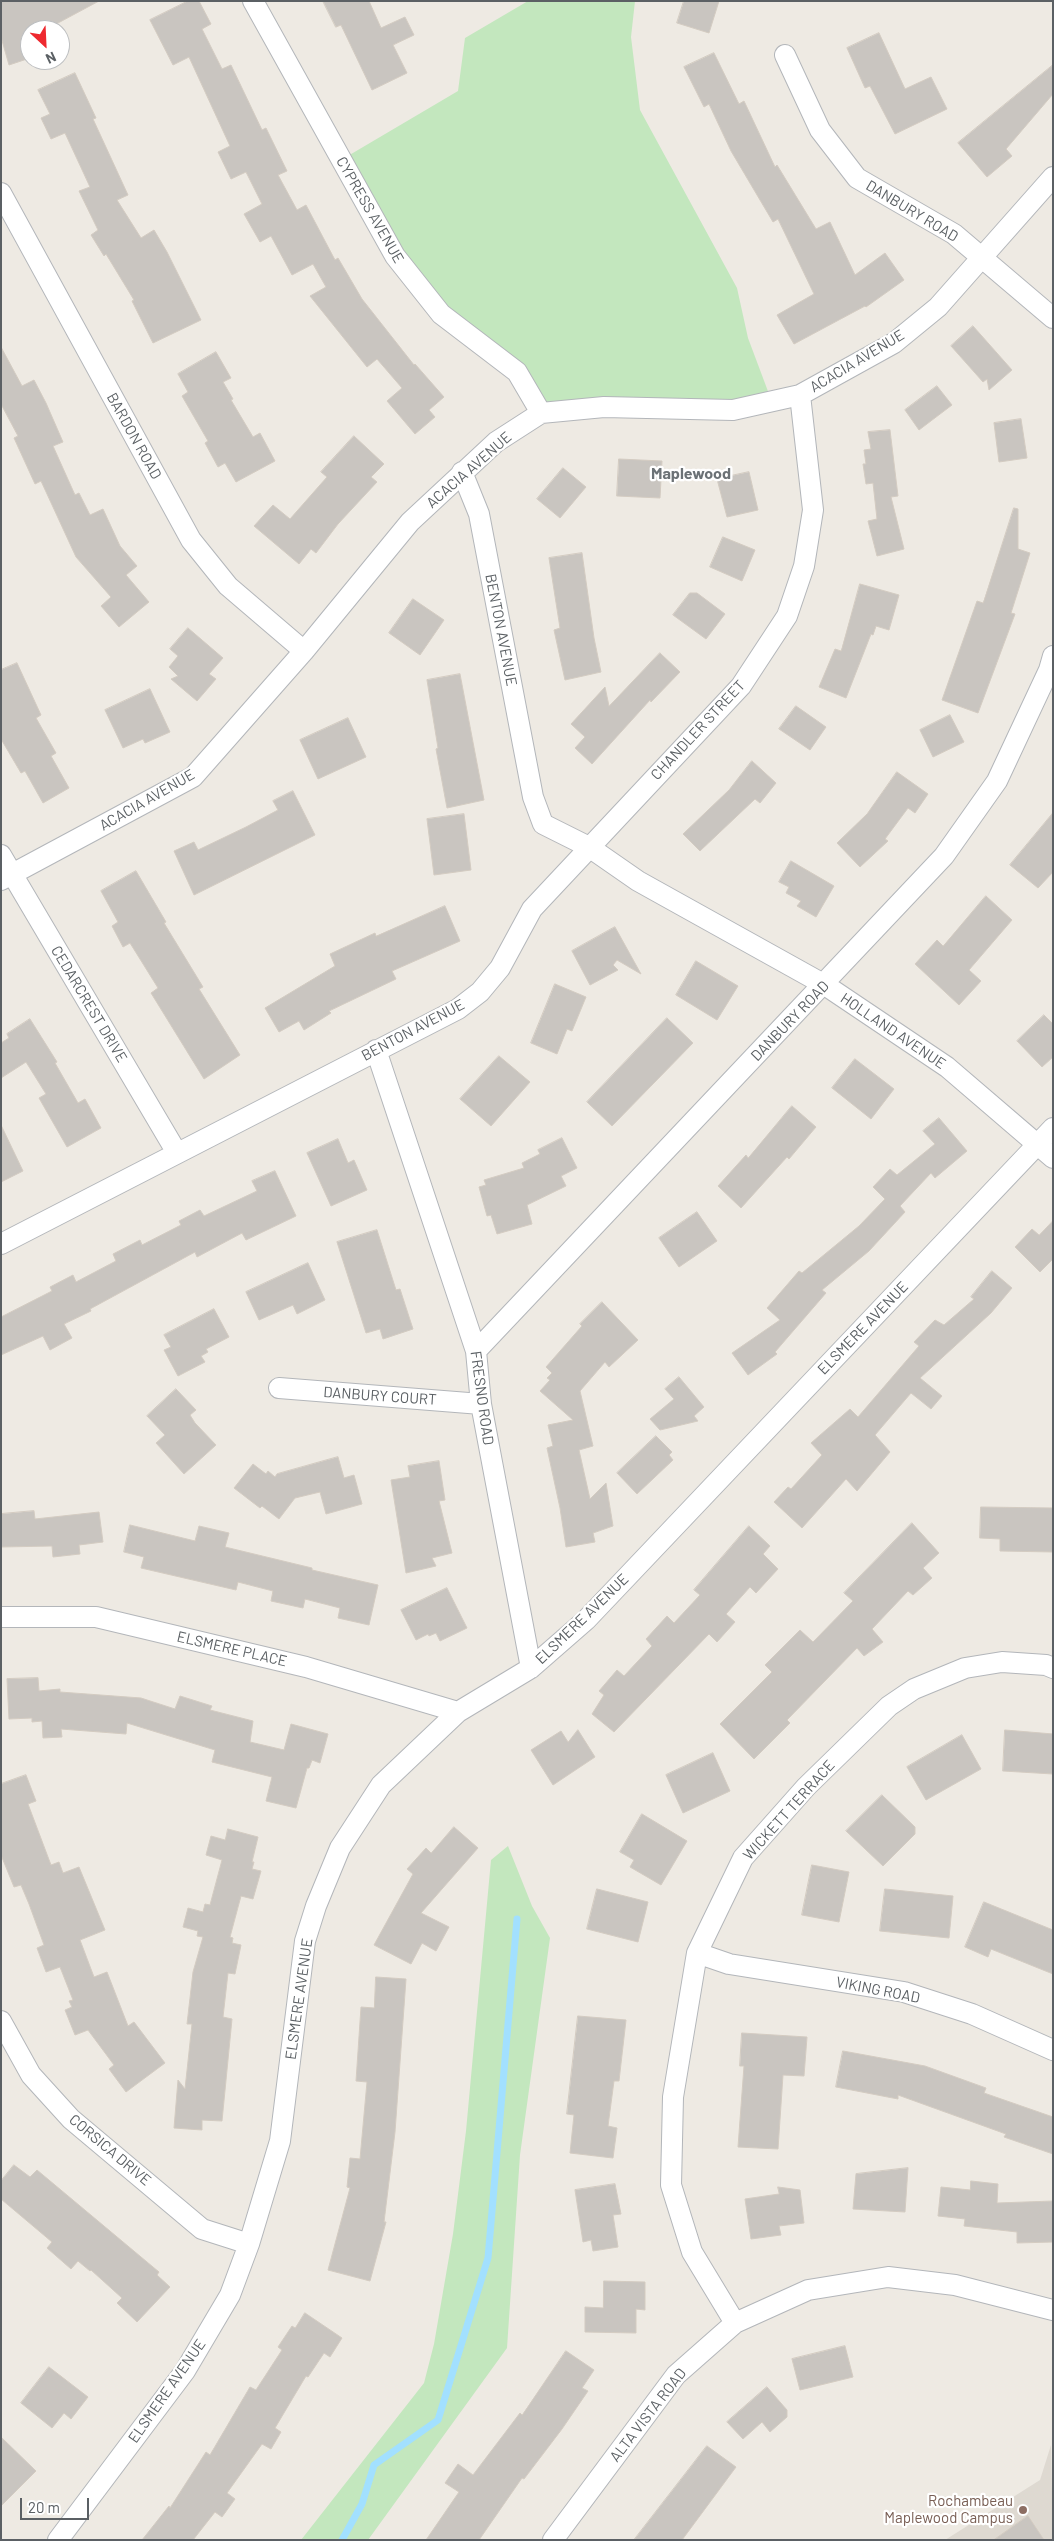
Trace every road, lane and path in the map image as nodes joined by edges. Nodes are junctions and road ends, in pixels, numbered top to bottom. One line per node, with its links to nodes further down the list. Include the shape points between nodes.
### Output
1 (253, 1): 8 (street, CYPRESS AVENUE, via 395,256 442,314 517,372)
2 (785, 55): 5 (street, DANBURY ROAD, via 820,130 857,178 954,234)
3 (1053, 177): 5 (street, ACACIA AVENUE)
4 (1, 193): 10 (street, BARDON ROAD, via 191,540 228,586)
5 (980, 258): 6 (street, DANBURY ROAD); 7 (street, ACACIA AVENUE, via 938,307 894,343)
6 (1053, 318)
7 (800, 395): 8 (street, ACACIA AVENUE, via 733,410 604,408); 12 (street, CHANDLER STREET, via 813,510 804,566 787,616 741,686)
8 (541, 413): 9 (street, ACACIA AVENUE, via 496,442)
9 (462, 472): 10 (street, ACACIA AVENUE, via 410,522); 12 (street, BENTON AVENUE, via 479,514 533,797 543,824)
10 (304, 651): 14 (street, ACACIA AVENUE, via 193,777)
11 (1053, 656): 15 (street, DANBURY ROAD, via 998,781 944,856)
12 (590, 847): 15 (street, HOLLAND AVENUE, via 638,881); 16 (street, BENTON AVENUE, via 532,909 500,968 480,992 458,1009)
13 (1, 855): 14 (street, CEDARCREST DRIVE)
14 (6, 877): 19 (street, CEDARCREST DRIVE)
15 (825, 985): 18 (street, HOLLAND AVENUE, via 946,1067); 22 (street, DANBURY ROAD)
16 (376, 1050): 19 (street, BENTON AVENUE); 22 (street, FRESNO ROAD)
17 (1053, 1128): 18 (street, ELSMERE AVENUE)
18 (1038, 1144): 20 (street, HOLLAND AVENUE); 26 (street, ELSMERE AVENUE, via 586,1620)
19 (177, 1153): 21 (street, BENTON AVENUE)
20 (1053, 1158)
21 (1, 1244)
22 (476, 1351): 24 (street, FRESNO ROAD)
23 (279, 1388): 24 (street, DANBURY COURT)
24 (481, 1404): 26 (street, FRESNO ROAD)
25 (1, 1617): 28 (street, ELSMERE PLACE, via 96,1617 306,1667)
26 (531, 1668): 28 (street, ELSMERE AVENUE)
27 (1053, 1668): 29 (street, WICKETT TERRACE, via 1002,1662 964,1668 914,1688 889,1706 806,1787 743,1858)
28 (458, 1712): 32 (street, ELSMERE AVENUE, via 381,1785 340,1848 316,1906 305,1941 280,2141)
29 (696, 1953): 31 (street, VIKING ROAD, via 729,1964 904,1992 972,2014); 34 (street, WICKETT TERRACE, via 673,2097 671,2185 692,2252)
30 (1, 2021): 32 (street, CORSICA DRIVE, via 30,2075 71,2119 202,2229)
31 (1053, 2050)
32 (249, 2244): 35 (street, ELSMERE AVENUE, via 230,2295 185,2371)
33 (1053, 2310): 34 (street, ALTA VISTA ROAD, via 955,2285 888,2277 808,2290)
34 (735, 2323): 36 (street, ALTA VISTA ROAD, via 676,2375)
35 (58, 2540)
36 (553, 2540)

